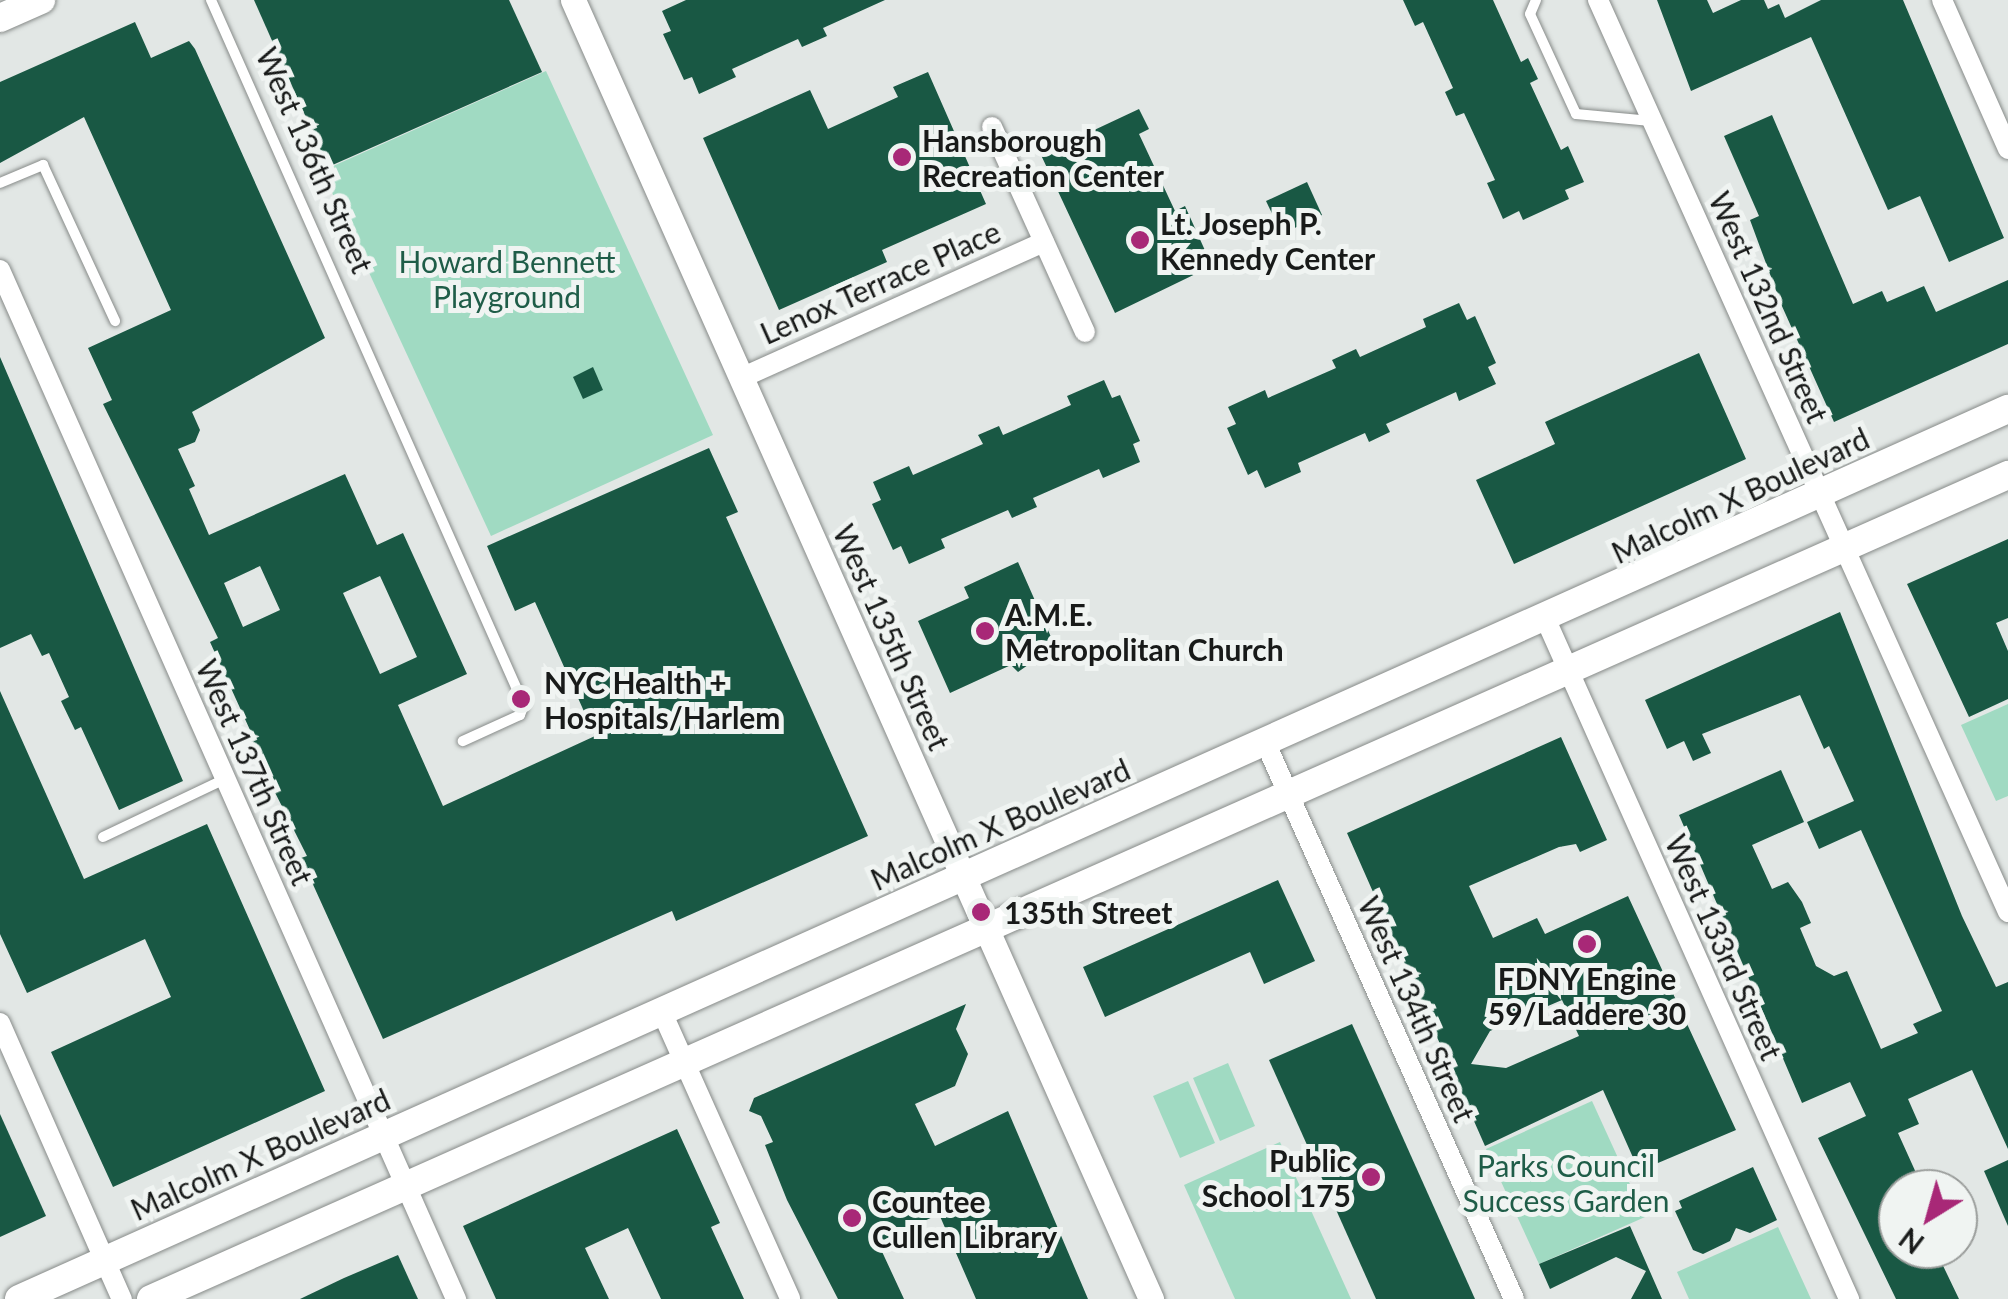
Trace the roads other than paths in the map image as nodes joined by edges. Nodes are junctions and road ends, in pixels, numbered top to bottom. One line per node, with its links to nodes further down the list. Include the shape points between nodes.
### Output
1 (42, 0): 7 (main road)
2 (212, 0): 23 (lane, West 136th Street, via 524,710)
3 (574, 0): 16 (street, West 135th Street)
4 (1536, 0): 8 (lane, via 1530,14 1576,114)
5 (1598, 0): 8 (street, West 132nd Street)
6 (1942, 0): 10 (street)
7 (0, 18)
8 (1652, 121): 19 (street, West 132nd Street)
9 (992, 127): 12 (street)
10 (2008, 149)
11 (0, 183): 14 (lane, via 43,164)
12 (1044, 242): 15 (street); 16 (street, Lenox Terrace Place)
13 (0, 270): 25 (street, West 137th Street)
14 (115, 321)
15 (1085, 332)
16 (741, 378): 28 (street, West 135th Street)
17 (2008, 410): 19 (main road, Malcolm X Boulevard)
18 (2008, 475): 20 (main road)
19 (1820, 494): 20 (street, West 132nd Street); 21 (main road, Malcolm X Boulevard)
20 (1843, 547): 22 (main road); 29 (street, West 132nd Street)
21 (1546, 620): 22 (street, West 133rd Street); 24 (main road, Malcolm X Boulevard)
22 (1568, 670): 26 (main road); 44 (street, West 133rd Street)
23 (464, 742)
24 (1266, 744): 26 (street, West 134th Street); 28 (main road, Malcolm X Boulevard)
25 (225, 779): 27 (lane); 34 (street, West 137th Street)
26 (1288, 793): 30 (main road); 43 (street, West 134th Street)
27 (103, 836)
28 (962, 876): 30 (street, West 135th Street); 31 (main road, Malcolm X Boulevard)
29 (2008, 912)
30 (986, 928): 33 (main road); 42 (street, West 135th Street)
31 (661, 1010): 33 (street); 34 (main road, Malcolm X Boulevard)
32 (0, 1024): 36 (street)
33 (684, 1062): 35 (main road); 41 (street)
34 (382, 1135): 35 (street, West 137th Street); 36 (main road, Malcolm X Boulevard)
35 (406, 1186): 39 (main road); 40 (street, West 137th Street)
36 (105, 1260): 37 (main road, Malcolm X Boulevard); 38 (street)
37 (19, 1299)
38 (122, 1299)
39 (150, 1299)
40 (456, 1299)
41 (790, 1299)
42 (1152, 1299)
43 (1514, 1299)
44 (1849, 1299)

